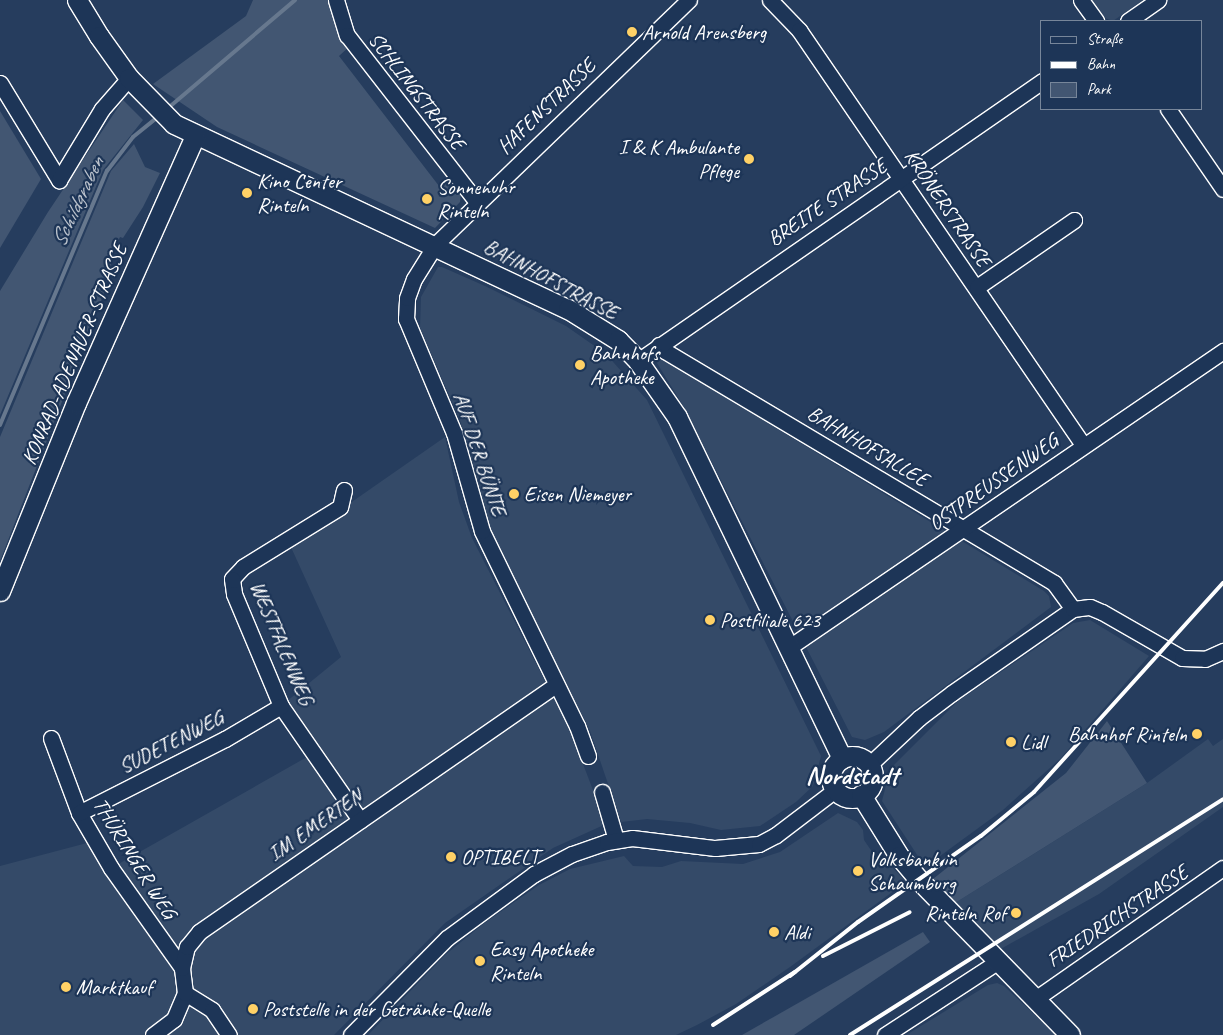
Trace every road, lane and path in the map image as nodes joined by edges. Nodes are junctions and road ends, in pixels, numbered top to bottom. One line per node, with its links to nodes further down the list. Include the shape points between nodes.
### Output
1 (77, 0): 11 (main road, BAHNHOFSTRASSE)
2 (336, 0): 16 (street, SCHLINGSTRASSE, via 347,35)
3 (689, 0): 16 (street, HAFENSTRASSE)
4 (770, 0): 14 (street, KRÖNERSTRASSE, via 799,30)
5 (1081, 0): 7 (street)
6 (1158, 0): 8 (street)
7 (1095, 20)
8 (1129, 20)
9 (1040, 82): 14 (street, BREITE STRASSE)
10 (0, 83): 11 (street, via 59,180 102,109)
11 (135, 85): 13 (main road, BAHNHOFSTRASSE)
12 (1169, 110): 15 (street)
13 (190, 133): 18 (main road, BAHNHOFSTRASSE); 26 (main road, KONRAD-ADENAUER-STRASSE)
14 (902, 177): 19 (street, KRÖNERSTRASSE); 20 (street, BREITE STRASSE)
15 (1223, 189)
16 (477, 202): 18 (street, HAFENSTRASSE)
17 (1074, 220): 19 (street)
18 (435, 245): 22 (main road, BAHNHOFSTRASSE, via 596,325 618,340); 30 (street, AUF DER BÜNTE, via 414,279 407,298 406,319 454,433 482,530)
19 (977, 287): 23 (street, KRÖNERSTRASSE)
20 (660, 344): 22 (street, BREITE STRASSE); 25 (street, BAHNHOFSALLEE, via 664,351)
21 (1223, 350): 23 (street, OSTPREUSSENWEG)
22 (638, 361): 28 (main road, BAHNHOFSTRASSE, via 677,417)
23 (1083, 446): 25 (street, OSTPREUSSENWEG)
24 (344, 490): 31 (street, WESTFALENWEG, via 340,507 243,567 232,579 234,594)
25 (964, 528): 27 (street, BAHNHOFSALLEE, via 1054,583); 28 (street, OSTPREUSSENWEG)
26 (0, 591)
27 (1073, 609): 29 (street, via 1090,607 1102,612 1162,648 1194,660); 35 (street, via 919,718)
28 (788, 648): 34 (main road, BAHNHOFSTRASSE)
29 (1223, 650)
30 (556, 685): 33 (street, AUF DER BÜNTE); 40 (street, IM EMERTEN)
31 (281, 706): 39 (street, SUDETENWEG, via 225,739); 40 (street, WESTFALENWEG)
32 (52, 738): 39 (street, THÜRINGER WEG)
33 (588, 756)
34 (842, 758): 35 (main road, via 859,757); 36 (main road, via 831,773)
35 (868, 765): 38 (main road, via 871,785)
36 (836, 790): 38 (main road, via 848,797); 41 (street, via 760,844 715,848 648,838)
37 (602, 792): 41 (street)
38 (862, 795): 43 (main road, via 899,856)
39 (79, 813): 44 (street, THÜRINGER WEG, via 111,868)
40 (360, 820): 44 (street, IM EMERTEN, via 199,932 187,947)
41 (616, 840): 49 (street, via 572,854 534,874 494,902 447,938)
42 (1223, 868): 46 (street, FRIEDRICHSTRASSE)
43 (996, 962): 46 (main road); 50 (street)
44 (182, 968): 45 (street, IM EMERTEN)
45 (186, 993): 47 (street, via 174,1019); 48 (street, via 212,1010)
46 (1035, 999): 51 (main road)
47 (153, 1035)
48 (229, 1035)
49 (351, 1035)
50 (885, 1035)
51 (1070, 1035)

